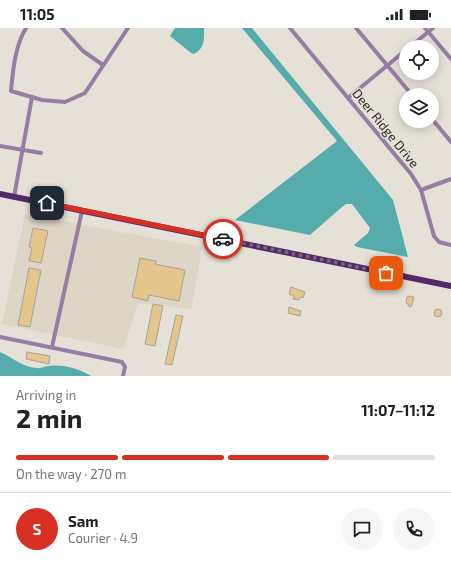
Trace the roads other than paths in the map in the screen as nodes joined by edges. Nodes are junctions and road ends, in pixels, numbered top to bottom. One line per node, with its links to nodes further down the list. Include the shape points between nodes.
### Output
1 (26, 28): 14 (street, via 21,36 11,91)
2 (62, 28): 11 (street, via 83,51)
3 (128, 28): 11 (street)
4 (290, 28): 15 (street, Deer Ridge Drive)
5 (356, 28): 12 (street)
6 (433, 28): 7 (street)
7 (427, 30): 8 (street); 10 (street)
8 (417, 40)
9 (399, 56): 12 (street)
10 (451, 59)
11 (103, 66): 14 (street, via 85,93 76,98 65,102)
12 (387, 66): 13 (street); 15 (street)
13 (406, 88)
14 (32, 97): 19 (street)
15 (348, 98): 22 (street, Deer Ridge Drive, via 411,174)
16 (439, 127): 17 (street)
17 (451, 142)
18 (0, 146): 19 (street)
19 (22, 150): 20 (street); 24 (street)
20 (41, 153)
21 (451, 179): 22 (street)
22 (421, 190): 26 (street, Deer Ridge Drive, via 434,236 439,242)
23 (0, 194): 24 (main road)
24 (14, 197): 25 (main road)
25 (82, 211): 27 (main road); 29 (street)
26 (451, 245)
27 (451, 286)
28 (0, 336): 29 (street)
29 (52, 347): 30 (street, via 122,362 125,367)
30 (123, 376)

